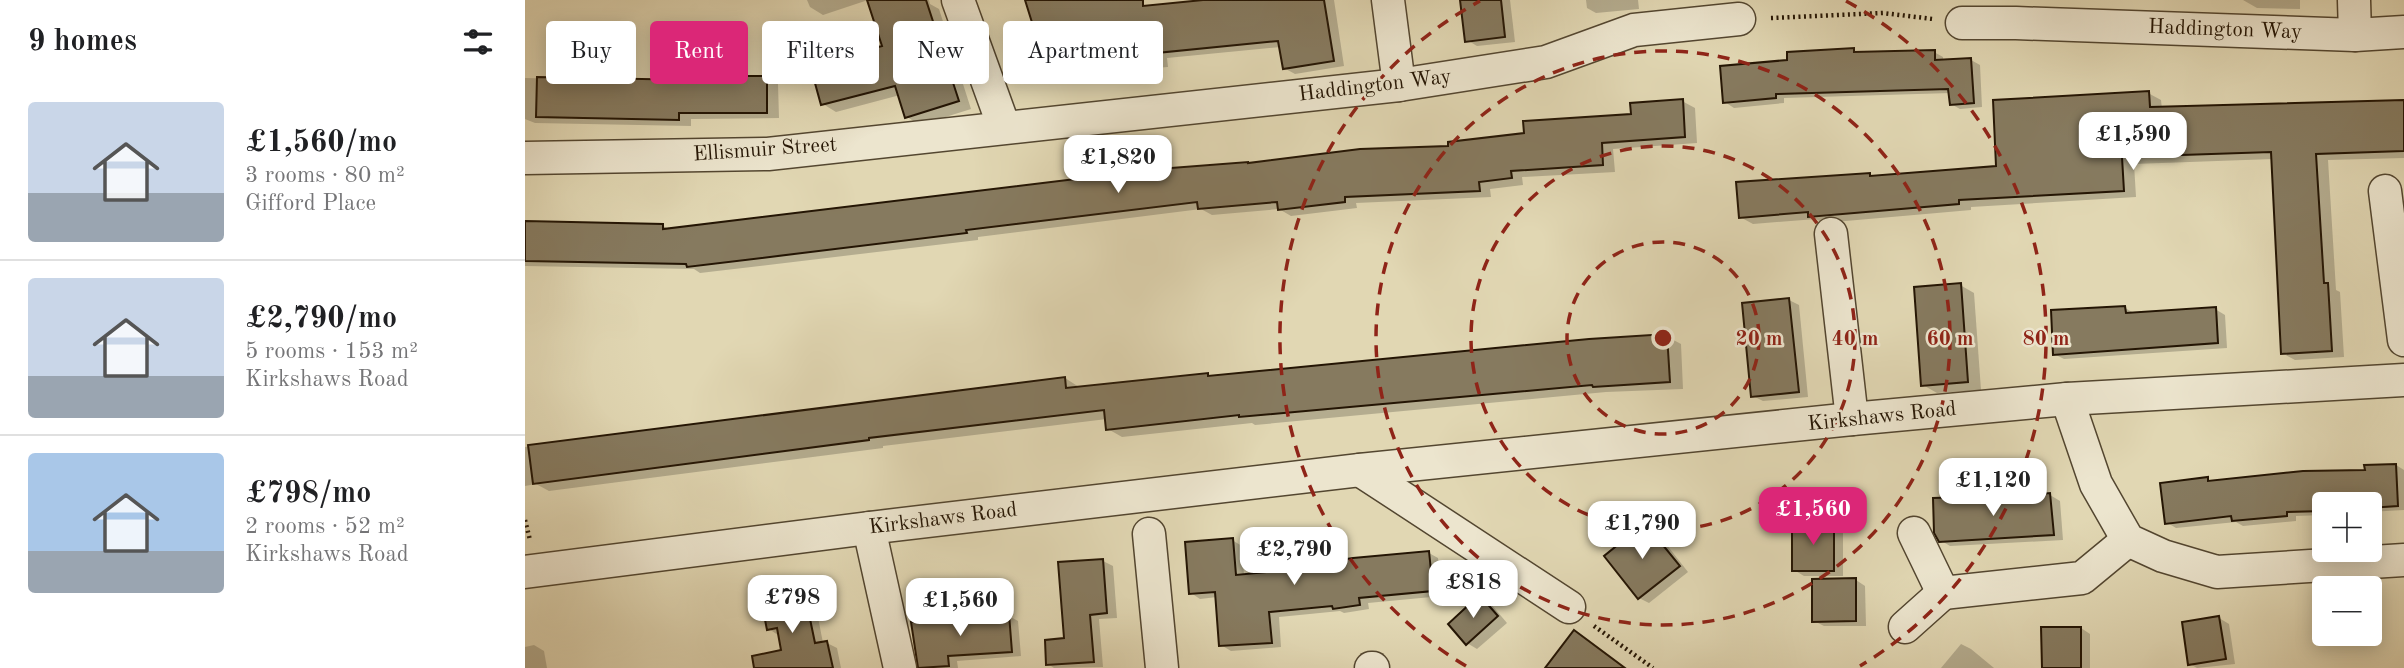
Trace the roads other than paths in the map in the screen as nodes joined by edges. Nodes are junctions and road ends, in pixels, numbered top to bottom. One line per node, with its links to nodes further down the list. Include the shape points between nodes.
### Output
1 (958, 0): 10 (street)
2 (1388, 0): 9 (street)
3 (2354, 0): 8 (street)
4 (2017, 11): 6 (street, Haddington Way); 8 (street, Haddington Way)
5 (1725, 13): 9 (street, Haddington Way, via 1633,30 1546,62)
6 (1962, 23)
7 (2404, 32): 8 (street, Haddington Way)
8 (2355, 35)
9 (1399, 85): 10 (street, Haddington Way)
10 (1004, 127): 11 (street, Ellismuir Street, via 768,153)
11 (525, 158)
12 (2385, 191): 14 (street)
13 (1831, 234): 17 (street)
14 (2404, 340)
15 (2404, 380): 16 (street, Kirkshaws Road)
16 (2067, 399): 17 (street, Kirkshaws Road); 22 (street, via 2096,484)
17 (1852, 419): 18 (street, Kirkshaws Road)
18 (1360, 470): 19 (street, Kirkshaws Road); 26 (street)
19 (869, 528): 24 (street, Kirkshaws Road); 28 (street)
20 (1914, 533): 25 (street)
21 (1149, 534): 29 (street)
22 (2128, 540): 23 (street, via 2162,556 2217,572); 25 (street, via 2082,578)
23 (2404, 560)
24 (525, 572)
25 (1943, 593): 27 (street)
26 (1569, 607)
27 (1905, 627)
28 (900, 668)
29 (1162, 668)

